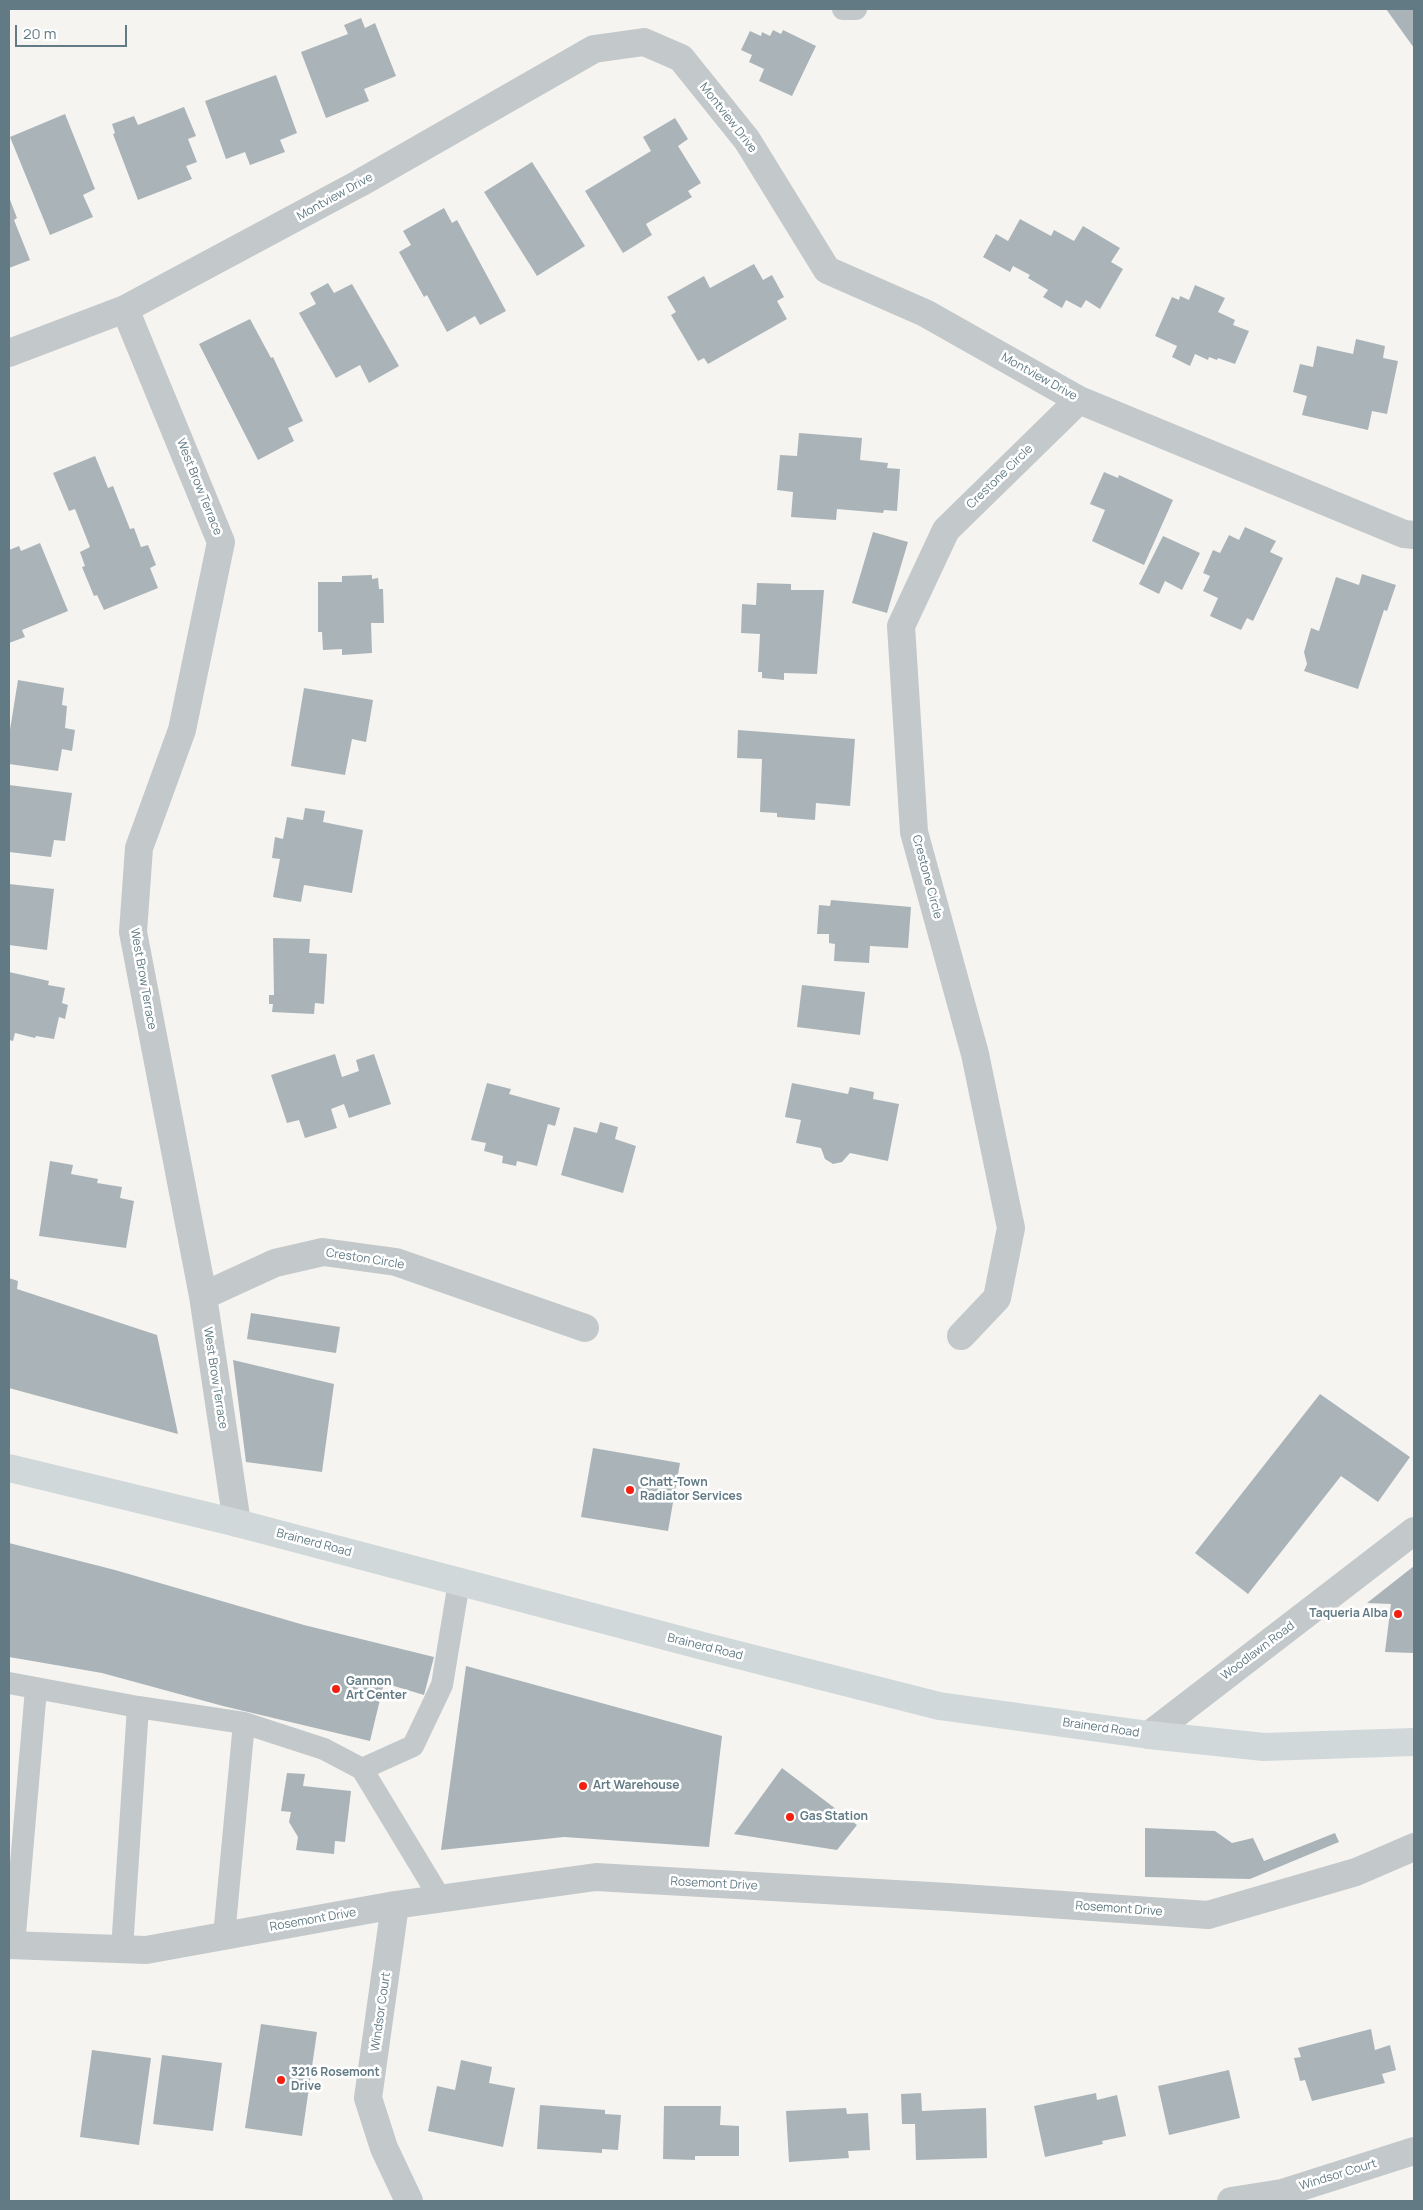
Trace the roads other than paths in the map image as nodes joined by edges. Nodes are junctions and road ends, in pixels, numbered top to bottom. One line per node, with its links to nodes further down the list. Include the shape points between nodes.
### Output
1 (843, 9): 2 (lane)
2 (856, 9)
3 (125, 309): 4 (street, Montview Drive); 5 (street, Montview Drive, via 360,183 594,49 644,42 680,58 741,133 827,270 925,313); 7 (street, West Brow Terrace, via 221,542 182,730 138,848 133,932)
4 (9, 353)
5 (1079, 400): 6 (street, Montview Drive); 9 (street, Crestone Circle, via 946,530 901,626 914,832 975,1054 1011,1228 997,1298)
6 (1414, 535)
7 (203, 1296): 8 (street, Creston Circle, via 274,1263 323,1252 396,1262); 11 (street, West Brow Terrace)
8 (584, 1328)
9 (961, 1336)
10 (9, 1468): 11 (main road, Brainerd Road)
11 (237, 1523): 13 (main road, Brainerd Road)
12 (1414, 1531): 18 (street, Woodlawn Road)
13 (459, 1582): 18 (main road, Brainerd Road, via 939,1706); 20 (lane, via 442,1685 413,1746)
14 (9, 1683): 15 (lane)
15 (36, 1689): 16 (lane); 25 (lane)
16 (138, 1707): 17 (lane); 26 (lane)
17 (244, 1723): 20 (lane, via 324,1748); 24 (lane)
18 (1148, 1735): 19 (main road, Brainerd Road, via 1264,1747)
19 (1414, 1742)
20 (362, 1769): 22 (lane)
21 (1414, 1847): 22 (street, Rosemont Drive, via 1356,1872 1208,1915 596,1877)
22 (440, 1898): 23 (street, Rosemont Drive)
23 (395, 1905): 24 (street, Rosemont Drive); 28 (street, Windsor Court, via 368,2098 384,2148)
24 (224, 1936): 26 (street, Rosemont Drive, via 146,1950)
25 (12, 1946): 26 (street, Rosemont Drive)
26 (122, 1949)
27 (1414, 2152): 29 (street, Windsor Court, via 1282,2193)
28 (409, 2201)
29 (1231, 2201)

